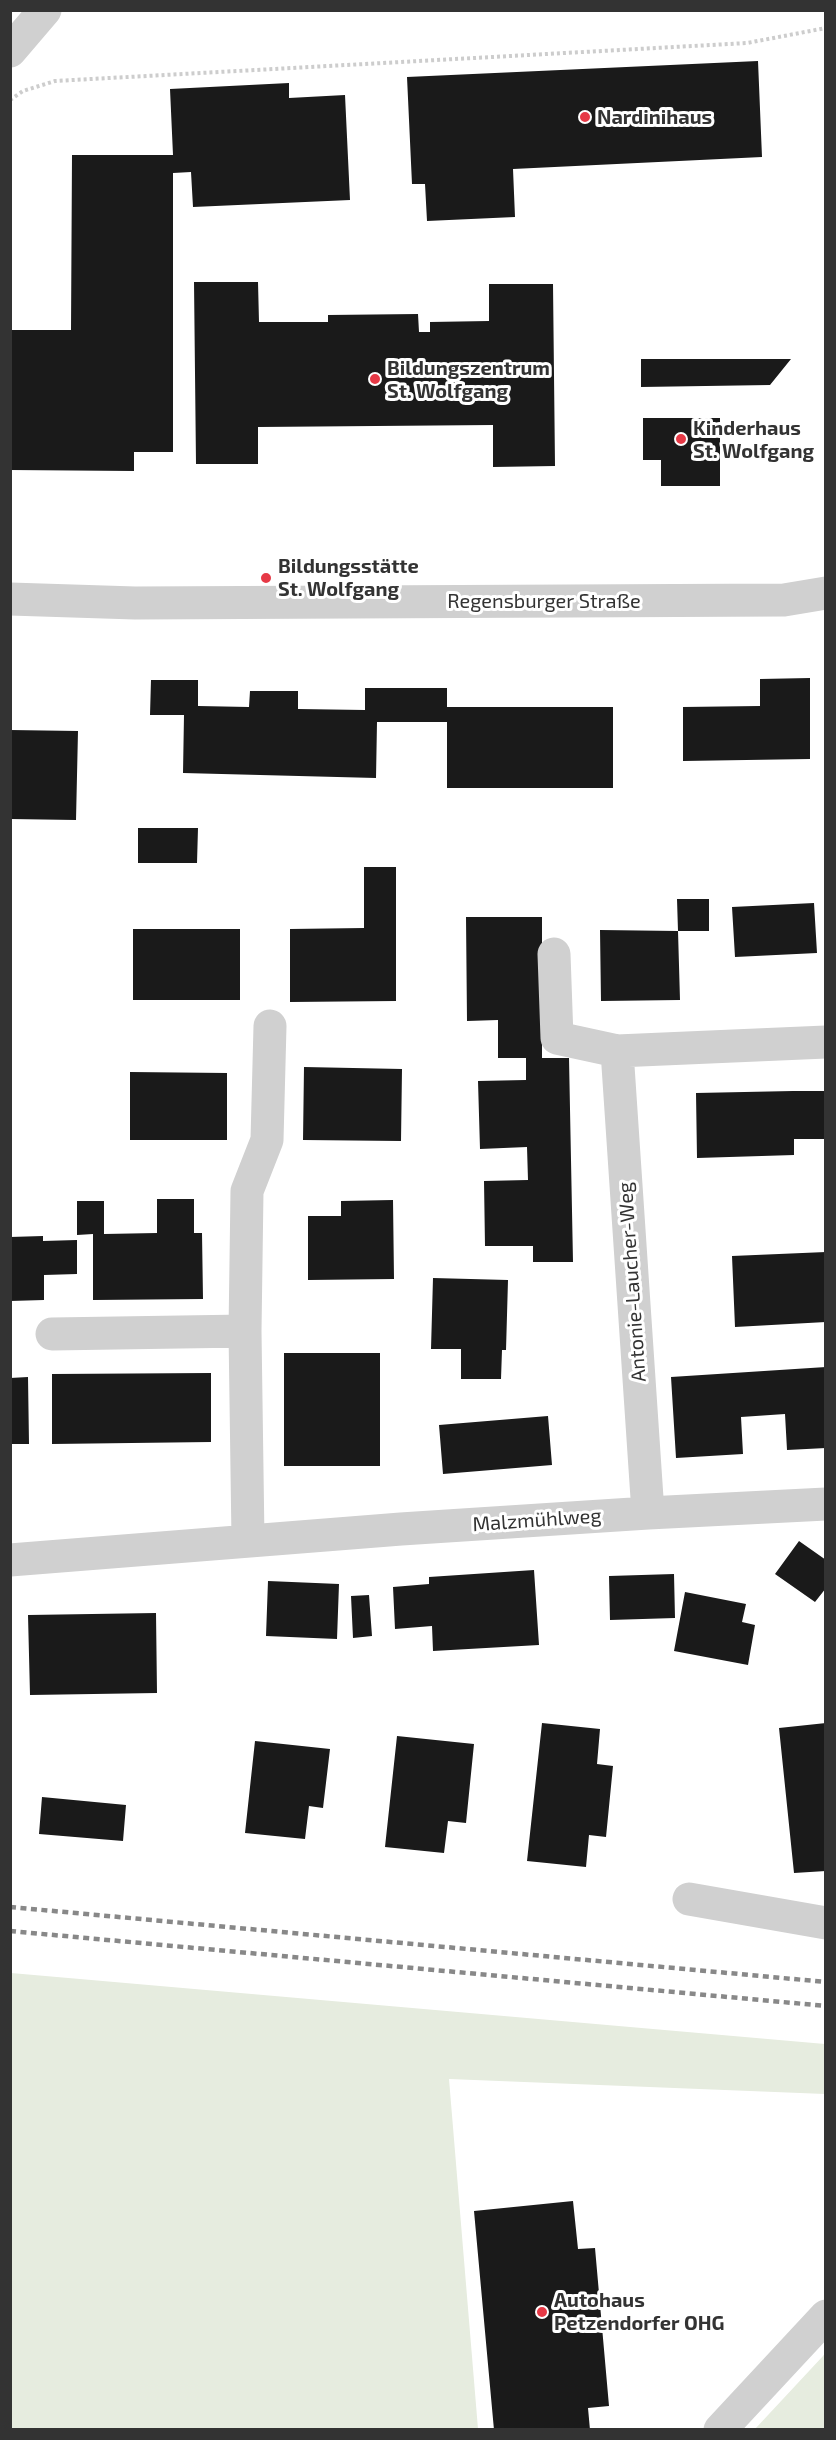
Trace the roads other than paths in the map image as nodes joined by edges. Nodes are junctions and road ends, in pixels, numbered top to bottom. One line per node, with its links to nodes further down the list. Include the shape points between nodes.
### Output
1 (45, 10): 2 (street)
2 (10, 51)
3 (825, 593): 4 (street, Regensburger Straße, via 784,600 135,603)
4 (10, 599)
5 (554, 954): 8 (street, via 557,1038)
6 (270, 1026): 9 (street, via 267,1140 248,1191)
7 (825, 1042): 8 (street)
8 (617, 1051): 12 (street, Antonie-Laucher-Weg)
9 (245, 1331): 10 (street); 13 (street)
10 (52, 1334)
11 (825, 1504): 12 (street, Malzmühlweg)
12 (648, 1513): 13 (street, Malzmühlweg)
13 (248, 1540): 14 (street, Malzmühlweg)
14 (10, 1560)
15 (688, 1899): 16 (street)
16 (825, 1923)
17 (825, 2316): 18 (street)
18 (720, 2430)

